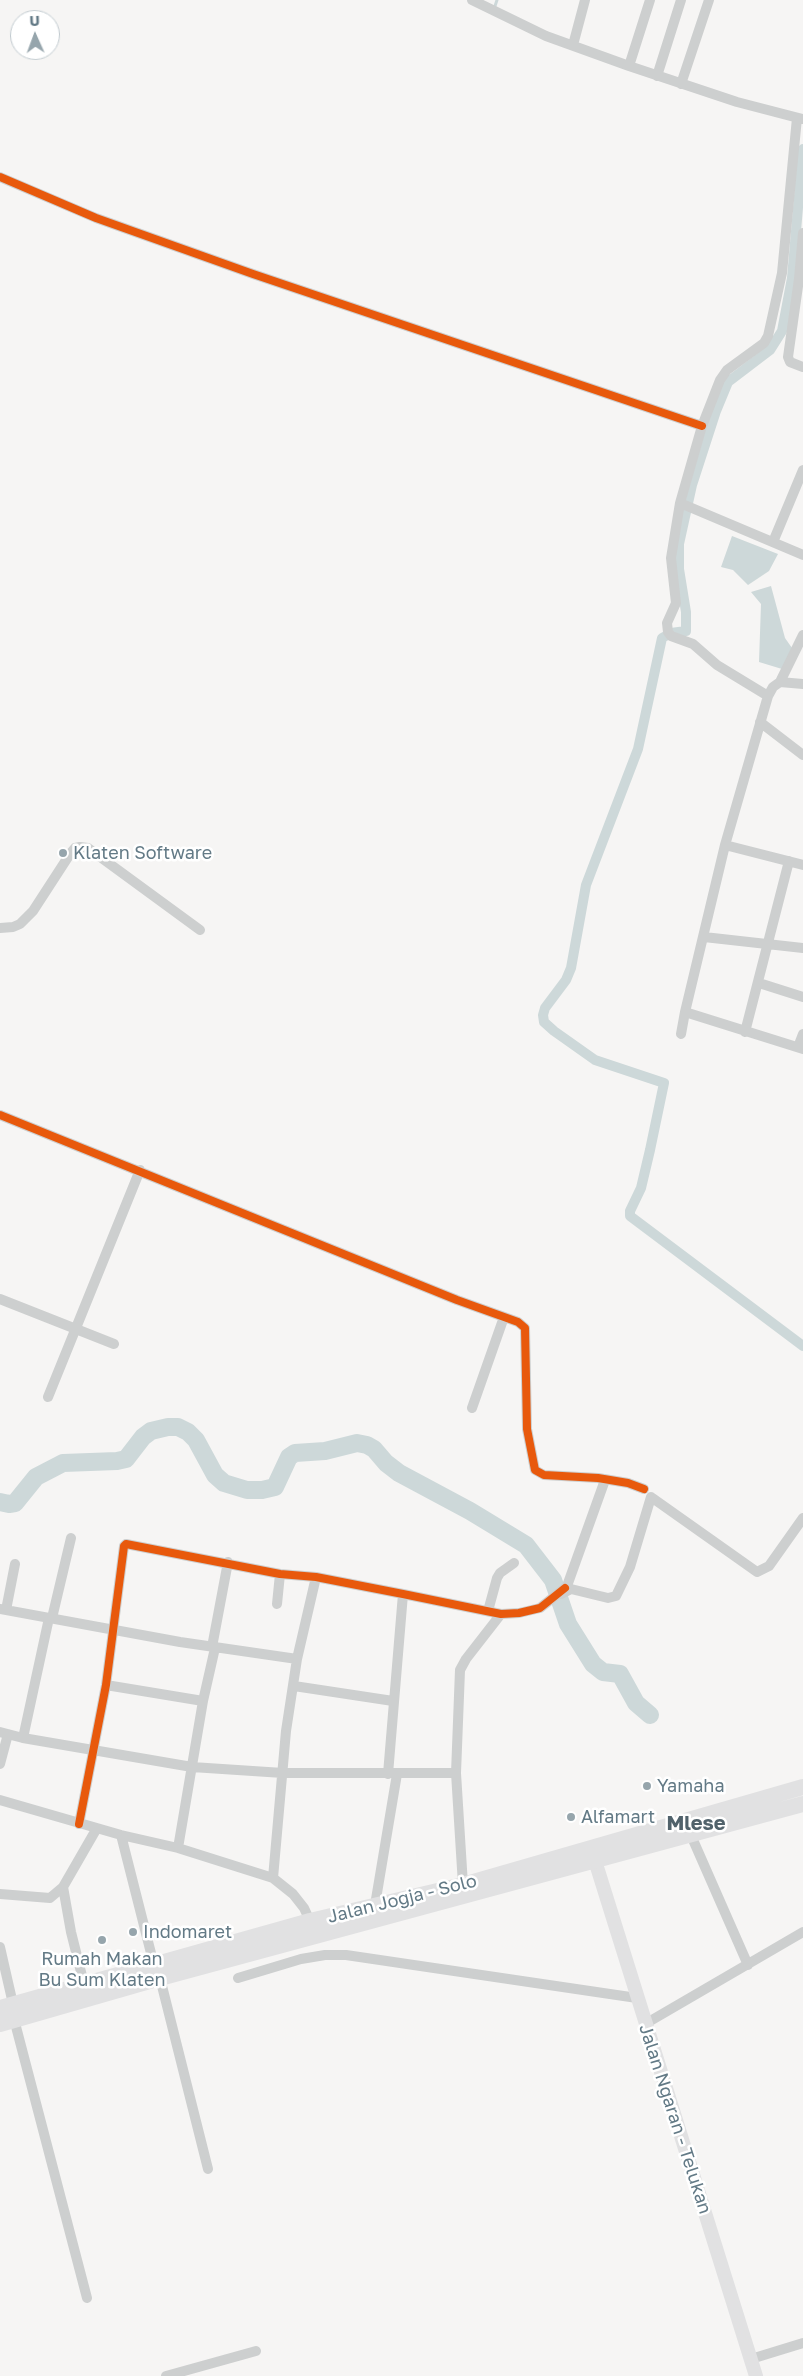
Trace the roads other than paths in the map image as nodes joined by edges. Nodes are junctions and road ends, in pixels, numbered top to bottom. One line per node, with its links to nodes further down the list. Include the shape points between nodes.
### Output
1 (472, 0): 6 (street, via 539,33)
2 (585, 0): 6 (street)
3 (650, 0): 7 (street)
4 (681, 0): 8 (street)
5 (709, 0): 9 (street)
6 (573, 45): 7 (street)
7 (629, 66): 8 (street)
8 (657, 76): 9 (street)
9 (681, 84): 10 (street)
10 (800, 119): 15 (street, via 782,273 768,336 764,343 722,376)
11 (0, 177): 15 (street, via 96,218 253,274)
12 (803, 233): 13 (street)
13 (801, 279): 14 (street, via 788,358)
14 (803, 367)
15 (702, 426): 17 (street)
16 (803, 470): 18 (street)
17 (680, 503): 18 (street); 23 (street, via 671,558 676,603 667,623 668,632 693,644 717,665)
18 (773, 542): 19 (street)
19 (803, 555)
20 (803, 634): 21 (street)
21 (780, 682): 22 (street); 23 (street)
22 (803, 684)
23 (768, 696): 24 (street)
24 (760, 722): 25 (street); 26 (street)
25 (803, 756)
26 (724, 845): 27 (street); 31 (street)
27 (789, 861): 28 (street); 32 (street)
28 (803, 865)
29 (0, 928): 30 (street, via 20,924 33,911 70,854 80,847 88,848)
30 (200, 930)
31 (704, 937): 32 (street); 36 (street)
32 (769, 945): 33 (street); 34 (street)
33 (803, 948)
34 (760, 983): 35 (street); 37 (street)
35 (803, 997)
36 (685, 1012): 37 (street); 38 (street)
37 (746, 1032): 40 (street)
38 (680, 1034)
39 (803, 1034): 40 (street)
40 (801, 1048)
41 (0, 1115): 42 (street)
42 (140, 1170): 44 (street); 45 (street)
43 (0, 1299): 45 (street)
44 (504, 1317): 48 (street); 49 (street, via 525,1328 527,1429 536,1470 544,1475)
45 (75, 1328): 46 (street); 47 (street)
46 (114, 1344)
47 (48, 1397)
48 (472, 1408)
49 (605, 1480): 50 (street); 58 (street)
50 (644, 1489)
51 (803, 1518): 58 (street, via 770,1566 757,1572 652,1497 630,1567 616,1596 608,1598 571,1589)
52 (71, 1538): 64 (street)
53 (228, 1562): 56 (street); 65 (street, via 126,1544); 66 (street)
54 (15, 1564): 61 (street)
55 (514, 1564): 62 (street, via 497,1578)
56 (280, 1574): 57 (street); 60 (street)
57 (316, 1578): 59 (street); 67 (street)
58 (561, 1591): 63 (street, via 540,1608)
59 (402, 1594): 62 (street); 71 (street)
60 (277, 1604)
61 (3, 1610): 64 (street)
62 (488, 1611): 63 (street)
63 (501, 1614): 78 (street, via 460,1670)
64 (51, 1618): 65 (street); 73 (street)
65 (114, 1629): 66 (street); 68 (street)
66 (213, 1647): 67 (street); 70 (street)
67 (297, 1659): 69 (street)
68 (106, 1685): 70 (street); 74 (street)
69 (294, 1686): 71 (street); 77 (street)
70 (203, 1701): 76 (street)
71 (392, 1701): 79 (street)
72 (4, 1733): 73 (street); 75 (street)
73 (23, 1738): 74 (street)
74 (95, 1750): 76 (street); 83 (street)
75 (0, 1764)
76 (192, 1767): 77 (street); 87 (street)
77 (282, 1773): 79 (street); 89 (street)
78 (456, 1773): 79 (street); 90 (street)
79 (392, 1774): 93 (street)
80 (803, 1787): 88 (highway, Jalan Jogja - Solo)
81 (0, 1800): 83 (street)
82 (803, 1804): 85 (highway)
83 (79, 1824): 84 (street)
84 (97, 1828): 86 (street); 91 (street)
85 (690, 1833): 88 (highway); 98 (street)
86 (122, 1835): 87 (street); 99 (street)
87 (178, 1848): 89 (street)
88 (593, 1855): 90 (highway, Jalan Jogja - Solo); 97 (highway); 102 (main road, Jalan Ngaran - Telukan)
89 (273, 1878): 94 (street, via 293,1894)
90 (464, 1885): 93 (highway, Jalan Jogja - Solo)
91 (63, 1887): 92 (street, via 50,1898); 101 (street)
92 (0, 1894)
93 (375, 1905): 94 (highway, Jalan Jogja - Solo)
94 (310, 1921): 97 (highway, Jalan Jogja - Solo)
95 (803, 1932): 98 (street)
96 (0, 1947): 103 (street)
97 (225, 1952): 99 (highway, Jalan Jogja - Solo)
98 (748, 1965): 104 (street)
99 (157, 1971): 101 (highway, Jalan Jogja - Solo); 103 (highway, Jalan Jogja - Solo); 105 (street)
100 (238, 1978): 102 (street, via 301,1959 346,1955)
101 (84, 1984): 103 (highway, Jalan Jogja - Solo)
102 (637, 1998): 104 (main road, Jalan Ngaran - Telukan)
103 (7, 2014): 106 (street)
104 (645, 2024): 109 (main road, Jalan Ngaran - Telukan)
105 (208, 2169)
106 (87, 2298)
107 (803, 2343): 109 (street)
108 (256, 2351): 110 (street)
109 (751, 2359): 111 (main road, Jalan Ngaran - Telukan)
110 (166, 2376)
111 (756, 2376)

